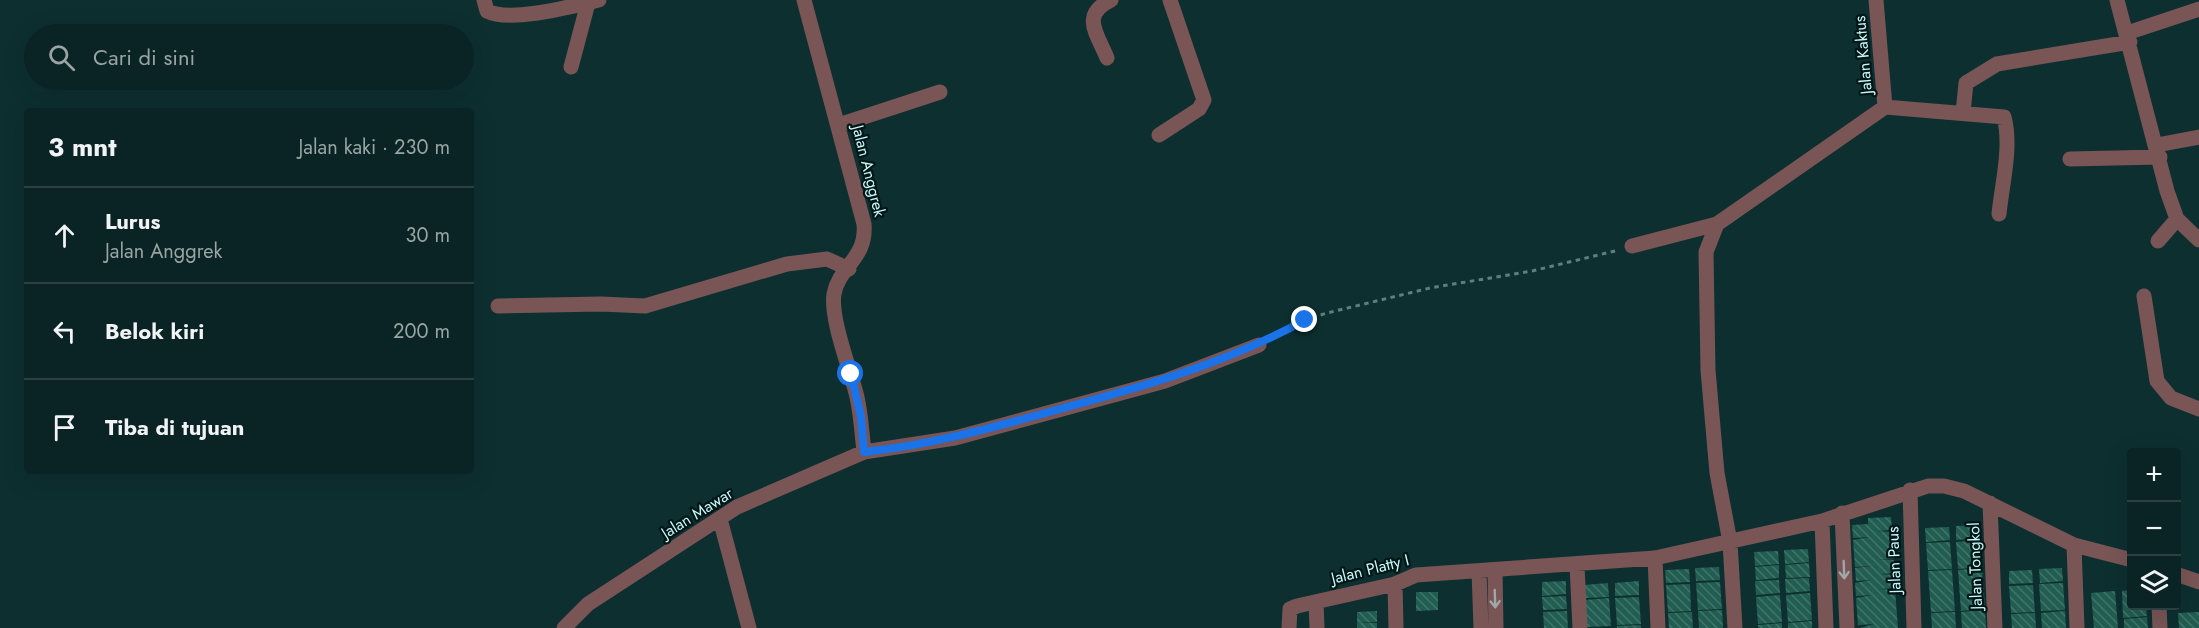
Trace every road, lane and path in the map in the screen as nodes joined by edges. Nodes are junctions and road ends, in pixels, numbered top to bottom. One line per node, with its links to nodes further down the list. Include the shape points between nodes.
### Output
1 (484, 0): 7 (street, via 487,11 497,16 556,11)
2 (804, 0): 15 (street, Jalan Anggrek)
3 (1111, 0): 10 (street, via 1098,6 1093,16)
4 (1170, 0): 16 (street, via 1204,100 1199,109)
5 (1876, 0): 13 (street, Jalan Kaktus)
6 (2117, 0): 9 (street)
7 (593, 1): 11 (street)
8 (2199, 9): 9 (street)
9 (2129, 38): 14 (street, via 1997,64 1966,83); 18 (street)
10 (1107, 58)
11 (571, 66)
12 (940, 92): 15 (street)
13 (1885, 107): 14 (street); 23 (street)
14 (1964, 113): 20 (street, via 2004,117 2006,147)
15 (839, 125): 27 (street, Jalan Anggrek, via 865,236)
16 (1159, 135)
17 (2199, 137): 18 (street)
18 (2158, 151): 19 (street); 21 (street, via 2167,191)
19 (2070, 159)
20 (1999, 214)
21 (2180, 221): 22 (street); 24 (street); 25 (street)
22 (2199, 222)
23 (1717, 224): 26 (street); 38 (street, via 1706,252 1708,370 1717,473)
24 (2199, 240)
25 (2158, 241)
26 (1632, 246): 30 (path, via 1585,260 1430,288 1327,313 1305,320)
27 (849, 269): 29 (street, via 827,259 787,264 645,306); 32 (street, Jalan Anggrek, via 834,294 858,399)
28 (2144, 296): 31 (street, via 2157,381 2171,398)
29 (498, 306)
30 (1259, 345): 32 (street, Jalan Mawar, via 1165,381 984,430)
31 (2199, 409)
32 (864, 452): 36 (street, Jalan Mawar, via 746,503)
33 (1910, 490): 34 (street, Jalan Platty I, via 1944,486); 35 (street, Jalan Platty I); 61 (street, Jalan Paus)
34 (1990, 503): 39 (street, Jalan Platty I); 62 (street, Jalan Tongkol)
35 (1842, 513): 37 (street, Jalan Platty I); 60 (street, one-way to 60)
36 (720, 519): 49 (street, Jalan Mawar, via 588,604); 50 (street)
37 (1822, 521): 38 (street, Jalan Platty I); 59 (street)
38 (1730, 542): 40 (street, Jalan Platty I); 58 (street)
39 (2074, 545): 41 (street, Jalan Platty I); 63 (street)
40 (1655, 558): 42 (street, Jalan Platty I); 57 (street)
41 (2127, 559)
42 (1577, 565): 43 (street, Jalan Platty I); 56 (street)
43 (1487, 571): 46 (street, Jalan Platty I, via 1416,575); 54 (street); 55 (street, one-way to 55)
44 (2181, 576): 45 (street)
45 (2199, 582)
46 (1395, 584): 47 (street, Jalan Platty I); 53 (street)
47 (1316, 602): 51 (street, Jalan Platty I, via 1290,609); 52 (street)
48 (2159, 610): 64 (street)
49 (564, 628)
50 (749, 628)
51 (1289, 628)
52 (1317, 628)
53 (1396, 628)
54 (1481, 628)
55 (1496, 628)
56 (1580, 628)
57 (1658, 628)
58 (1735, 628)
59 (1826, 628)
60 (1847, 628)
61 (1914, 628)
62 (1995, 628)
63 (2077, 628)
64 (2160, 628)

